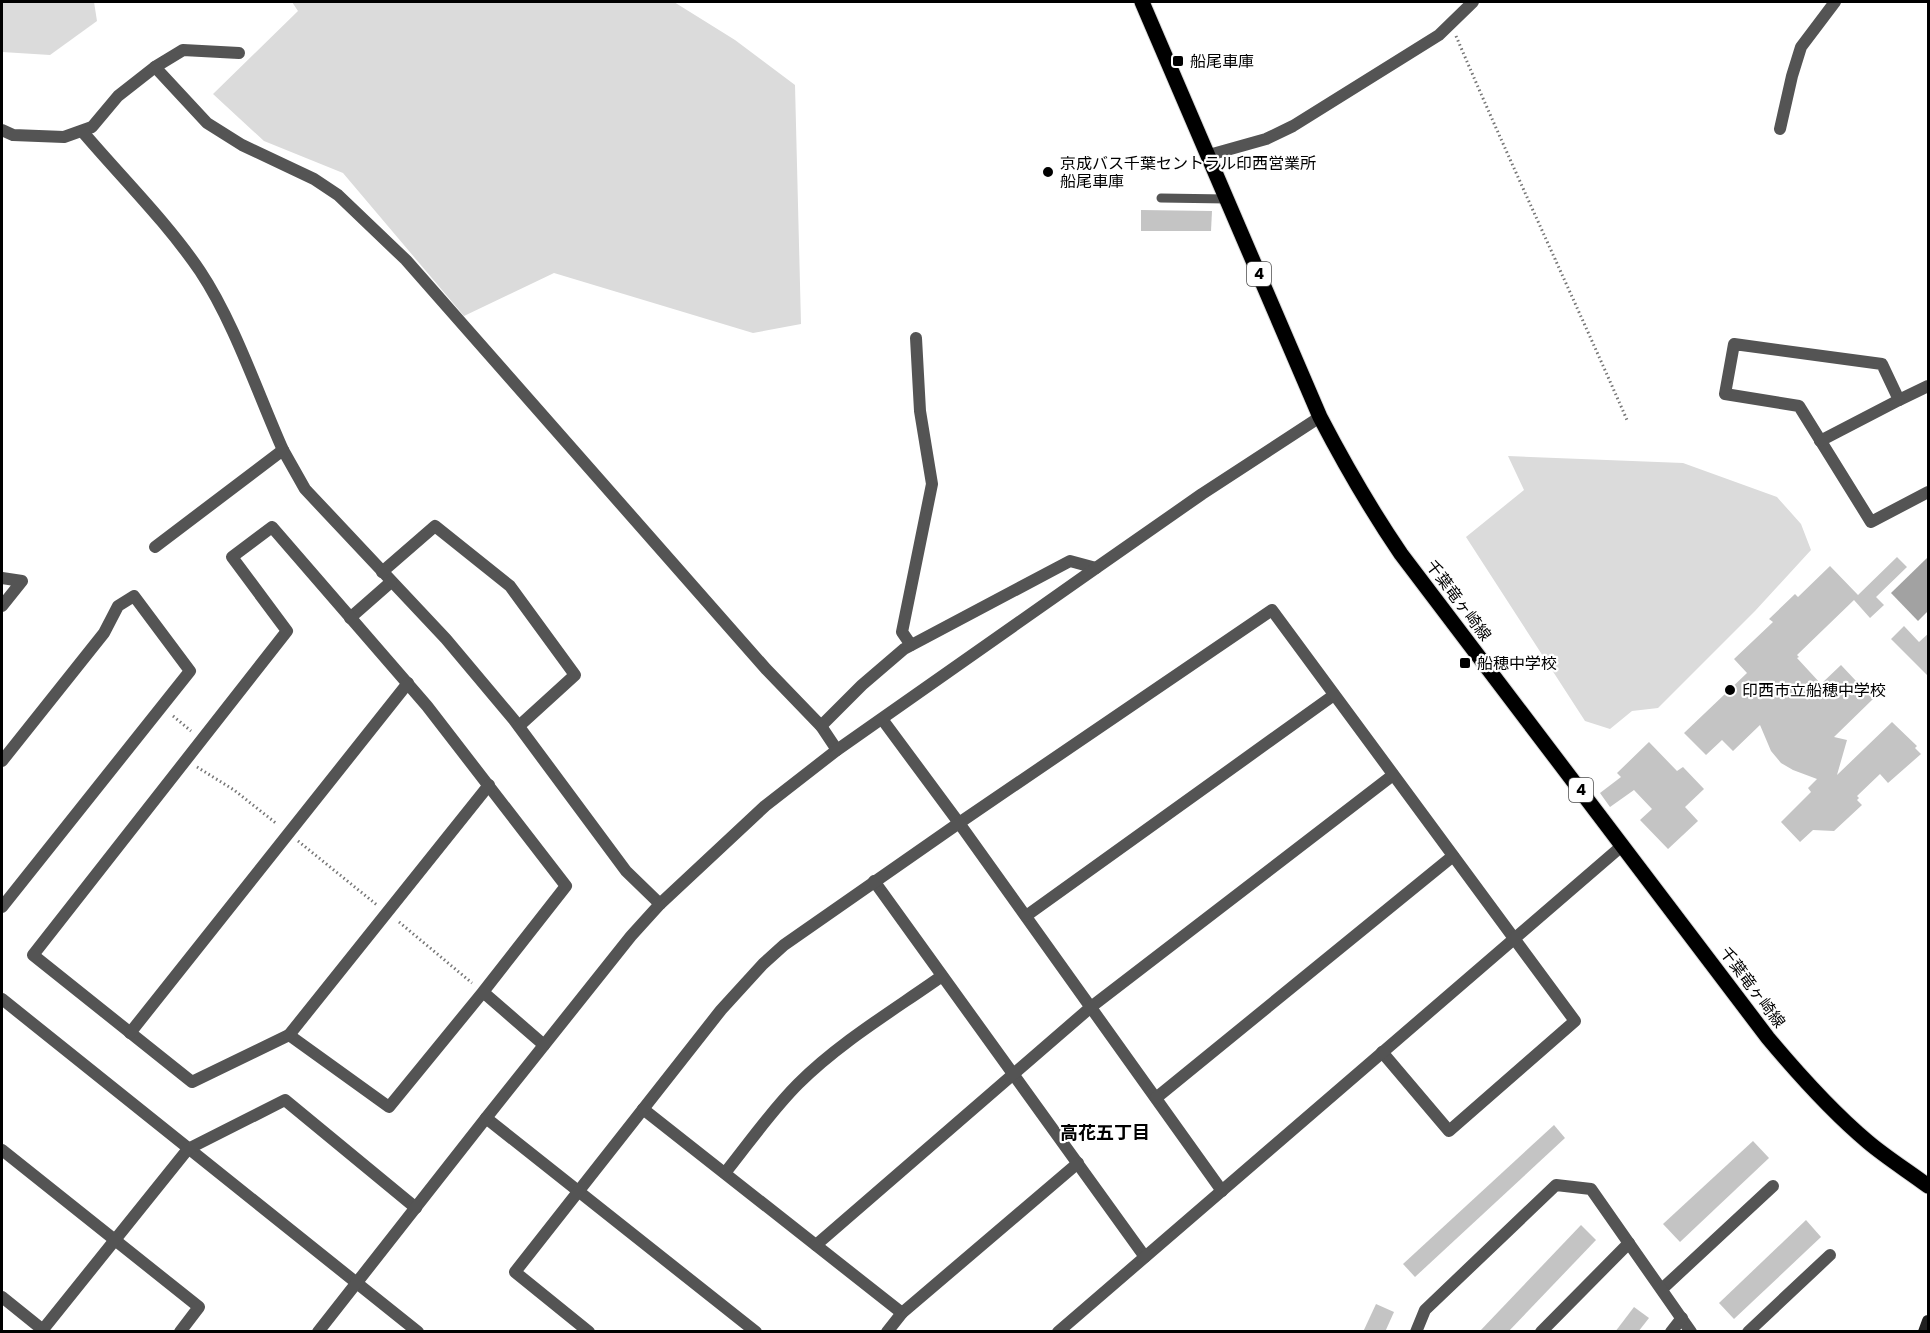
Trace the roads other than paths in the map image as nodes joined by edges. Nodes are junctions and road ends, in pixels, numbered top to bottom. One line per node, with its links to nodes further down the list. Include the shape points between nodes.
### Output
1 (1142, 2): 9 (main road, 千葉竜ヶ崎線 / 4)
2 (1473, 2): 9 (street, via 1439,35 1293,126 1266,139)
3 (1835, 2): 6 (street, via 1801,48)
4 (239, 53): 5 (street, via 183,50)
5 (155, 68): 8 (street, via 118,96 92,127); 30 (street, via 207,123 338,195 406,260 766,669)
6 (1780, 129)
7 (2, 130): 8 (street, via 13,135 64,137)
8 (82, 130): 17 (street, via 168,229 200,273 228,324)
9 (1209, 155): 11 (main road, 千葉竜ヶ崎線 / 4)
10 (1161, 198): 11 (lane)
11 (1227, 199): 15 (main road, 千葉竜ヶ崎線 / 4)
12 (916, 338): 25 (street, via 920,411 932,484 903,632)
13 (1929, 386): 14 (street)
14 (1899, 400): 16 (street); 16 (street, via 1882,364 1734,344 1725,394 1799,406)
15 (1320, 417): 20 (street); 36 (main road, 千葉竜ヶ崎線 / 4, via 1352,478 1401,554)
16 (1820, 441): 18 (street, via 1871,522)
17 (283, 450): 19 (street); 21 (street, via 305,489)
18 (1929, 492)
19 (154, 547)
20 (1096, 568): 25 (street, via 1070,561); 28 (street)
21 (387, 577): 24 (street); 29 (street, via 446,639); 29 (street, via 435,526 510,586 575,675)
22 (2, 578): 23 (street, via 22,581)
23 (2, 606)
24 (351, 618): 26 (street); 47 (street, via 272,527 232,557 287,631 33,955)
25 (911, 645): 30 (street, via 862,685)
26 (408, 683): 34 (street); 47 (street)
27 (1334, 695): 33 (street); 35 (street, via 1272,610); 41 (street)
28 (882, 719): 31 (street); 35 (street)
29 (519, 726): 39 (street, via 626,871)
30 (821, 726): 31 (street)
31 (837, 750): 39 (street, via 765,806)
32 (2, 760): 40 (street, via 104,633 118,606 134,596 190,671)
33 (1393, 774): 37 (street); 46 (street)
34 (489, 785): 44 (street, via 566,886); 48 (street)
35 (959, 822): 38 (street); 41 (street)
36 (1623, 845): 42 (street); 60 (main road, 千葉竜ヶ崎線 / 4, via 1801,1078 1869,1143)
37 (1453, 856): 42 (street); 52 (street)
38 (874, 881): 43 (street); 53 (street, via 762,964)
39 (660, 904): 49 (street)
40 (2, 907)
41 (1026, 916): 46 (street)
42 (1514, 939): 50 (street); 50 (street, via 1575,1021 1449,1131)
43 (942, 976): 51 (street); 58 (street, via 809,1074)
44 (483, 992): 48 (street, via 389,1107); 49 (street)
45 (2, 999): 55 (street)
46 (1091, 1007): 51 (street); 52 (street)
47 (130, 1033): 48 (street, via 192,1082)
48 (289, 1035)
49 (544, 1045): 54 (street)
50 (1382, 1052): 62 (street)
51 (1013, 1074): 57 (street); 66 (street)
52 (1156, 1098): 62 (street)
53 (643, 1109): 58 (street); 61 (street)
54 (486, 1118): 61 (street); 63 (street)
55 (188, 1149): 63 (street, via 285,1100); 64 (street); 69 (street)
56 (2, 1150): 64 (street)
57 (1078, 1163): 68 (street); 72 (street)
58 (725, 1173): 66 (street)
59 (1773, 1186): 70 (street)
60 (1929, 1186)
61 (578, 1191): 79 (street, via 515,1272); 80 (street)
62 (1222, 1191): 68 (street)
63 (416, 1208): 69 (street)
64 (116, 1241): 75 (street); 76 (street, via 199,1307)
65 (1629, 1243): 70 (street); 83 (street, via 1591,1189 1556,1185 1425,1310); 84 (street)
66 (816, 1245): 72 (street)
67 (1830, 1256): 87 (street)
68 (1145, 1257): 82 (street)
69 (357, 1284): 77 (street); 78 (street)
70 (1662, 1289): 73 (street)
71 (2, 1297): 75 (street)
72 (902, 1312): 81 (street)
73 (1682, 1318): 85 (street); 86 (street)
74 (1929, 1321): 88 (main road)
75 (42, 1331)
76 (180, 1332)
77 (318, 1332)
78 (418, 1332)
79 (589, 1332)
80 (756, 1332)
81 (887, 1332)
82 (1058, 1332)
83 (1416, 1332)
84 (1541, 1332)
85 (1671, 1332)
86 (1691, 1332)
87 (1748, 1332)
88 (1924, 1332)

